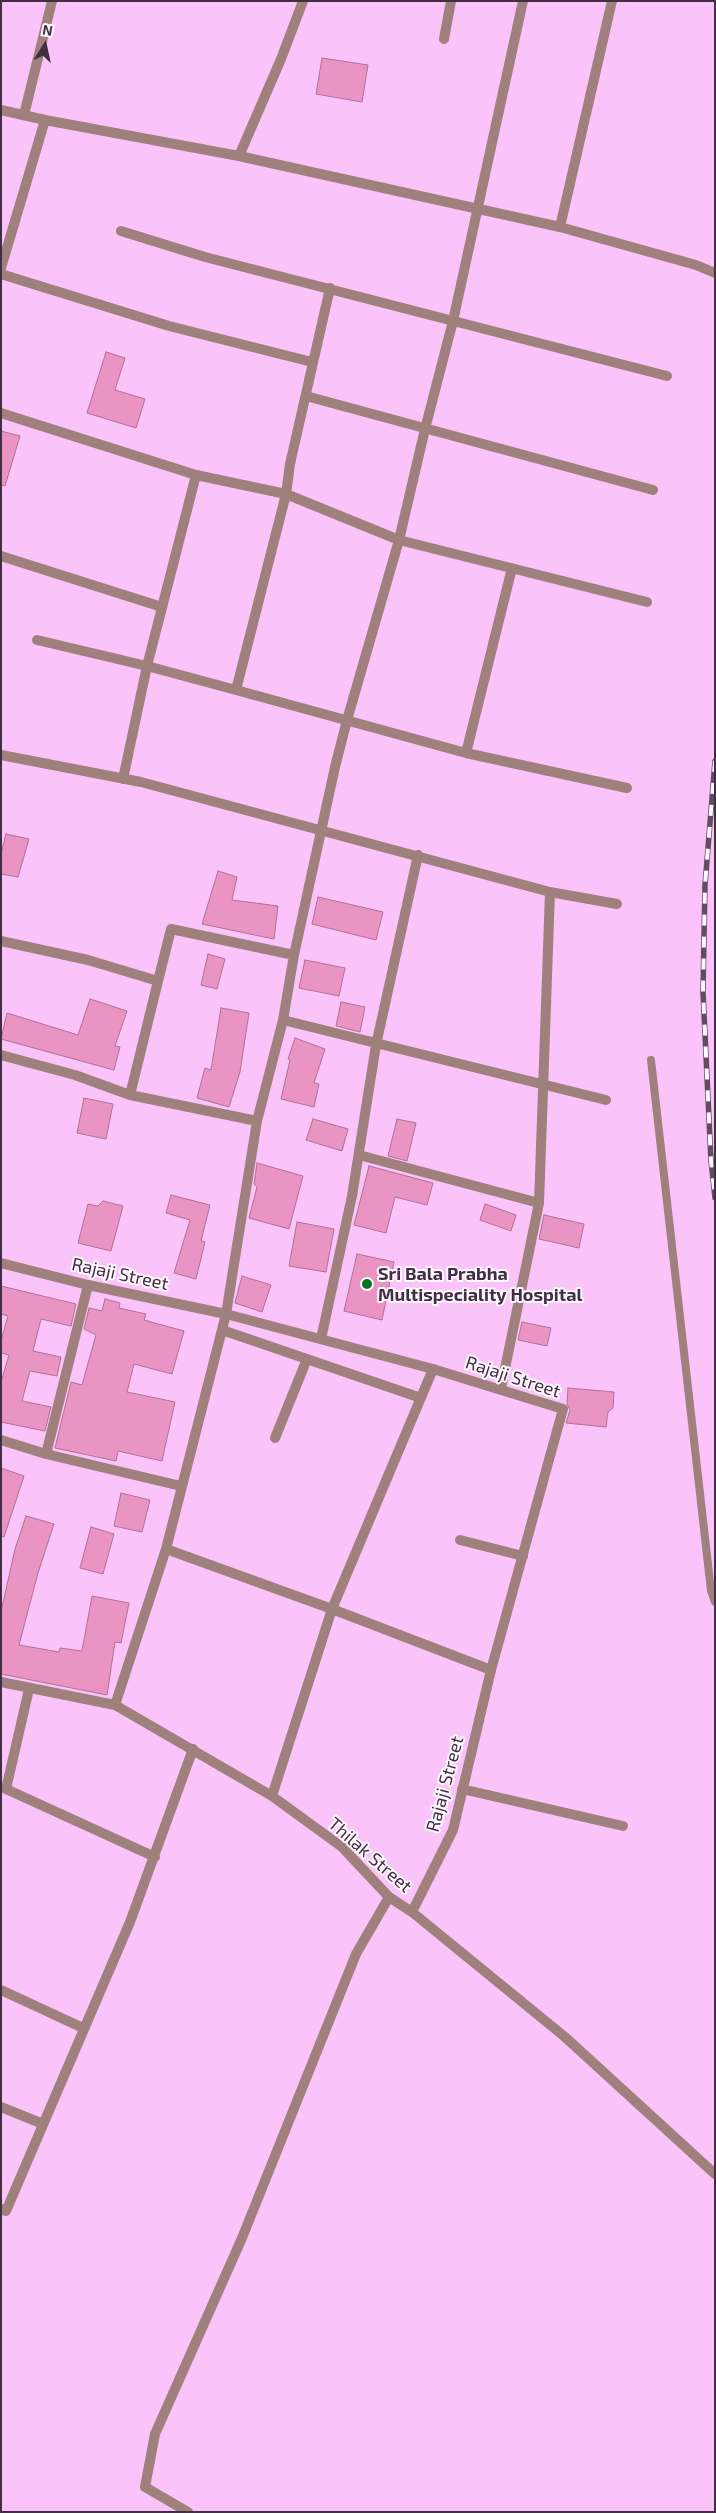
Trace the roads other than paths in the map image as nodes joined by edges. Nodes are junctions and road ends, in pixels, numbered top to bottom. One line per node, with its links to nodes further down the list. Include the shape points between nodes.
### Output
1 (52, 1): 8 (street)
2 (303, 1): 10 (street)
3 (451, 1): 6 (street)
4 (523, 1): 11 (street)
5 (612, 1): 12 (street)
6 (444, 39)
7 (1, 110): 8 (street)
8 (24, 115): 9 (street)
9 (45, 120): 10 (street); 14 (street)
10 (239, 156): 11 (street)
11 (479, 210): 12 (street); 18 (street)
12 (560, 227): 15 (street)
13 (121, 231): 17 (street, via 205,257)
14 (1, 268)
15 (715, 273)
16 (1, 274): 19 (street, via 169,326)
17 (330, 288): 18 (street); 19 (street)
18 (453, 321): 20 (street); 23 (street)
19 (312, 362): 21 (street)
20 (667, 376)
21 (306, 396): 23 (street); 26 (street)
22 (1, 413): 24 (street)
23 (425, 429): 25 (street); 27 (street)
24 (196, 474): 26 (street); 31 (street)
25 (653, 490)
26 (286, 494): 27 (street); 34 (street)
27 (399, 540): 29 (street); 35 (street)
28 (1, 556): 31 (street)
29 (512, 568): 30 (street); 36 (street)
30 (647, 602)
31 (162, 607): 33 (street)
32 (36, 640): 33 (street)
33 (147, 666): 34 (street); 38 (street)
34 (236, 690): 35 (street)
35 (347, 720): 36 (street); 40 (street)
36 (466, 753): 39 (street)
37 (1, 755): 38 (street)
38 (123, 778): 40 (street)
39 (627, 788)
40 (321, 831): 41 (street); 45 (street)
41 (418, 855): 42 (street); 48 (street)
42 (550, 892): 43 (street); 51 (street)
43 (618, 904)
44 (1, 941): 46 (street, via 88,960)
45 (294, 955): 46 (street, via 171,929); 47 (street)
46 (158, 981): 52 (street)
47 (283, 1020): 48 (street); 54 (street)
48 (376, 1044): 51 (street); 55 (street)
49 (1, 1054): 52 (street)
50 (651, 1060): 73 (lane, via 711,1591)
51 (542, 1084): 53 (street); 56 (street)
52 (130, 1095): 54 (street)
53 (606, 1100)
54 (257, 1121): 59 (street)
55 (359, 1156): 56 (street); 61 (street)
56 (540, 1203): 64 (street)
57 (1, 1263): 58 (street, Rajaji Street)
58 (88, 1285): 59 (street, Rajaji Street); 68 (street)
59 (226, 1314): 60 (street); 61 (street, Rajaji Street)
60 (222, 1330): 62 (street); 69 (street)
61 (321, 1339): 63 (street, Rajaji Street)
62 (307, 1359): 65 (street); 66 (street)
63 (433, 1369): 64 (street, Rajaji Street); 65 (street)
64 (501, 1388): 72 (street, Rajaji Street, via 563,1409)
65 (421, 1398): 74 (street)
66 (275, 1438)
67 (1, 1440): 68 (street)
68 (46, 1454): 69 (street)
69 (181, 1486): 71 (street)
70 (460, 1540): 72 (street)
71 (166, 1549): 74 (street); 78 (street)
72 (523, 1556): 75 (street, Rajaji Street)
73 (715, 1602)
74 (332, 1609): 75 (street); 82 (street)
75 (491, 1670): 81 (street, Rajaji Street)
76 (1, 1682): 77 (street, Thilak Street)
77 (29, 1688): 78 (street, Thilak Street); 80 (street)
78 (115, 1705): 79 (street, Thilak Street)
79 (193, 1749): 82 (street, Thilak Street); 84 (street)
80 (4, 1789): 84 (street)
81 (462, 1789): 83 (street); 86 (street, Rajaji Street, via 453,1830)
82 (272, 1796): 85 (street, Thilak Street, via 342,1847)
83 (623, 1826)
84 (155, 1858): 88 (street)
85 (389, 1897): 86 (street, Thilak Street); 93 (street, via 356,1954 242,2238 155,2434 145,2487)
86 (412, 1912): 91 (street, Thilak Street, via 564,2037)
87 (1, 1990): 88 (street)
88 (83, 2028): 90 (street)
89 (1, 2107): 90 (street)
90 (43, 2124): 92 (street, via 6,2211)
91 (715, 2174)
92 (1, 2209)
93 (188, 2512)

